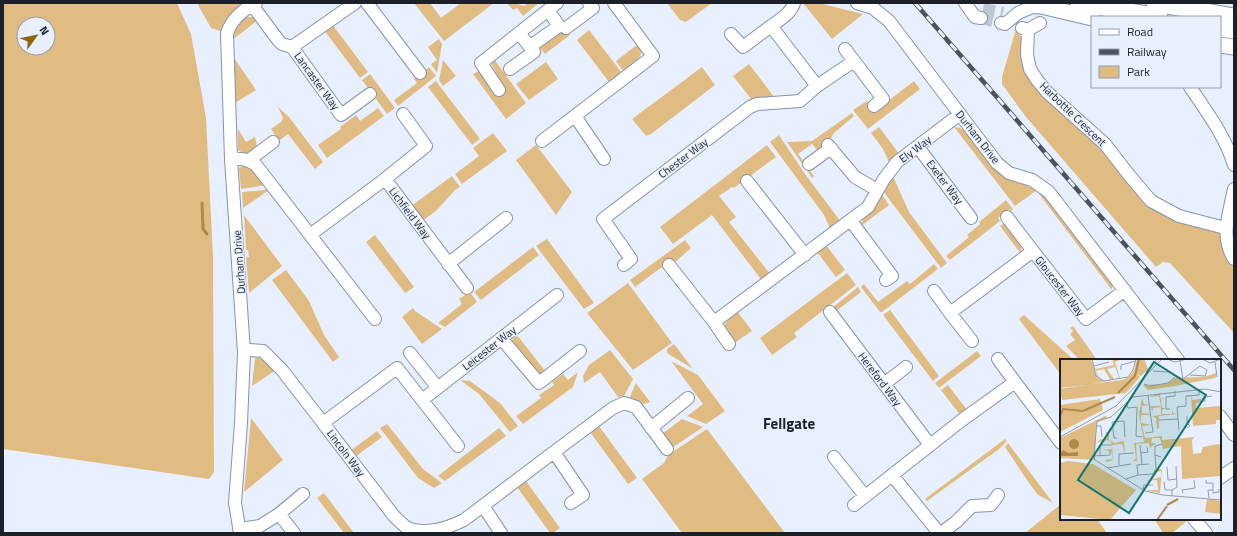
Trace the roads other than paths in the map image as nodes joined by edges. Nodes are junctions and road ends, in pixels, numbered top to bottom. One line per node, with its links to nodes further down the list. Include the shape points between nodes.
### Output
1 (355, 3): 27 (street, Lancaster Way)
2 (366, 3): 32 (street)
3 (614, 3): 40 (street, via 653,56)
4 (794, 3): 19 (street, via 793,8)
5 (857, 3): 39 (street, Durham Drive, via 873,8 889,21)
6 (965, 3): 7 (street, via 975,17 982,14)
7 (969, 3)
8 (1079, 3): 14 (highway)
9 (1155, 3): 15 (highway)
10 (254, 4): 27 (street, Lancaster Way, via 278,40); 44 (street, Durham Drive, via 235,17 227,33)
11 (1037, 4): 16 (street); 17 (main road)
12 (594, 5): 20 (street)
13 (553, 7): 23 (street); 25 (street, via 559,26)
14 (1153, 16)
15 (1234, 17)
16 (1002, 18)
17 (1091, 18)
18 (1040, 23): 57 (street, Harbottle Crescent, via 1025,29 1027,55 1030,69 1047,92 1105,144 1151,201 1178,216)
19 (771, 26): 24 (street, via 743,47); 33 (street)
20 (566, 28)
21 (1221, 28): 22 (highway)
22 (1234, 30)
23 (519, 32): 31 (street, via 534,52); 35 (street, via 481,62)
24 (731, 34)
25 (535, 43)
26 (1221, 45): 28 (main road)
27 (292, 47): 36 (street, Lancaster Way, via 341,115)
28 (1234, 47)
29 (845, 49): 30 (street)
30 (854, 61): 33 (street, Chester Way); 37 (street, via 883,99)
31 (510, 69)
32 (420, 73)
33 (817, 86): 63 (street, Chester Way, via 800,101 757,104 750,107 603,219 631,259)
34 (1191, 88): 48 (street, via 1213,120)
35 (500, 90)
36 (370, 94)
37 (874, 106)
38 (403, 114): 49 (street, via 426,146)
39 (960, 114): 43 (street, Ely Way); 67 (street, Durham Drive, via 997,163 1010,173 1032,180 1049,192)
40 (575, 116): 41 (street); 45 (street)
41 (542, 141)
42 (273, 142): 46 (street)
43 (918, 146): 52 (street, Ely Way, via 897,162); 55 (street, Exeter Way)
44 (231, 159): 46 (street); 78 (street, Durham Drive)
45 (604, 159)
46 (249, 160): 58 (street, via 256,165)
47 (809, 164): 52 (street, via 830,146 855,177)
48 (1234, 165)
49 (385, 179): 58 (street, Lichfield Way); 62 (street, Lichfield Way)
50 (747, 181): 60 (street)
51 (1234, 189): 57 (street)
52 (878, 190): 56 (street, Ely Way, via 868,207)
53 (1007, 217): 59 (street, Gloucester Way)
54 (506, 218): 62 (street)
55 (971, 218)
56 (850, 221): 60 (street, Ely Way); 65 (street, via 892,276)
57 (1226, 228): 61 (street, via 1229,251)
58 (310, 235): 72 (street)
59 (1033, 251): 67 (street, Gloucester Way, via 1086,319); 71 (street, Gloucester Way)
60 (805, 255): 73 (street, Ely Way)
61 (1234, 259)
62 (448, 264): 66 (street, Lichfield Way)
63 (624, 265)
64 (669, 265): 73 (street)
65 (886, 280)
66 (467, 288)
67 (1125, 290): 81 (street, Durham Drive)
68 (934, 291): 71 (street)
69 (557, 295): 74 (street, Leicester Way)
70 (830, 312): 84 (street, Hereford Way)
71 (950, 313): 75 (street)
72 (375, 319)
73 (714, 322): 76 (street)
74 (501, 338): 77 (street, via 539,383); 85 (street, Leicester Way)
75 (972, 341)
76 (729, 344)
77 (580, 351)
78 (244, 352): 89 (street, via 263,351 282,370); 109 (street, Durham Drive, via 235,503)
79 (410, 353): 85 (street)
80 (998, 359): 83 (street)
81 (1177, 359)
82 (906, 367): 84 (street)
83 (1015, 382): 92 (street); 93 (street)
84 (884, 384): 93 (street, Hereford Way)
85 (438, 388): 87 (street, Leicester Way)
86 (688, 398): 90 (street)
87 (422, 400): 89 (street, Lincoln Way, via 397,368); 94 (street, Lincoln Way)
88 (1221, 417): 91 (street)
89 (323, 424): 110 (street, Lincoln Way, via 394,516 407,528)
90 (651, 428): 95 (street); 96 (street, Lincoln Way, via 636,407 624,403 613,408)
91 (1234, 434)
92 (1060, 442)
93 (930, 445): 99 (street)
94 (458, 446)
95 (667, 449)
96 (554, 452): 104 (street, via 583,495); 106 (street, Lincoln Way)
97 (834, 457): 103 (street)
98 (1234, 468): 100 (street)
99 (892, 475): 103 (street); 113 (street)
100 (1221, 477)
101 (303, 494): 107 (street)
102 (998, 495): 113 (street, via 991,505 972,506)
103 (865, 496): 105 (street)
104 (571, 503)
105 (854, 505)
106 (483, 506): 110 (street, Lincoln Way, via 449,528); 112 (street)
107 (279, 514): 109 (street, via 260,526); 111 (street)
108 (1195, 520): 114 (street)
109 (239, 531)
110 (423, 532)
111 (294, 533)
112 (502, 533)
113 (940, 533)
114 (1206, 533)

